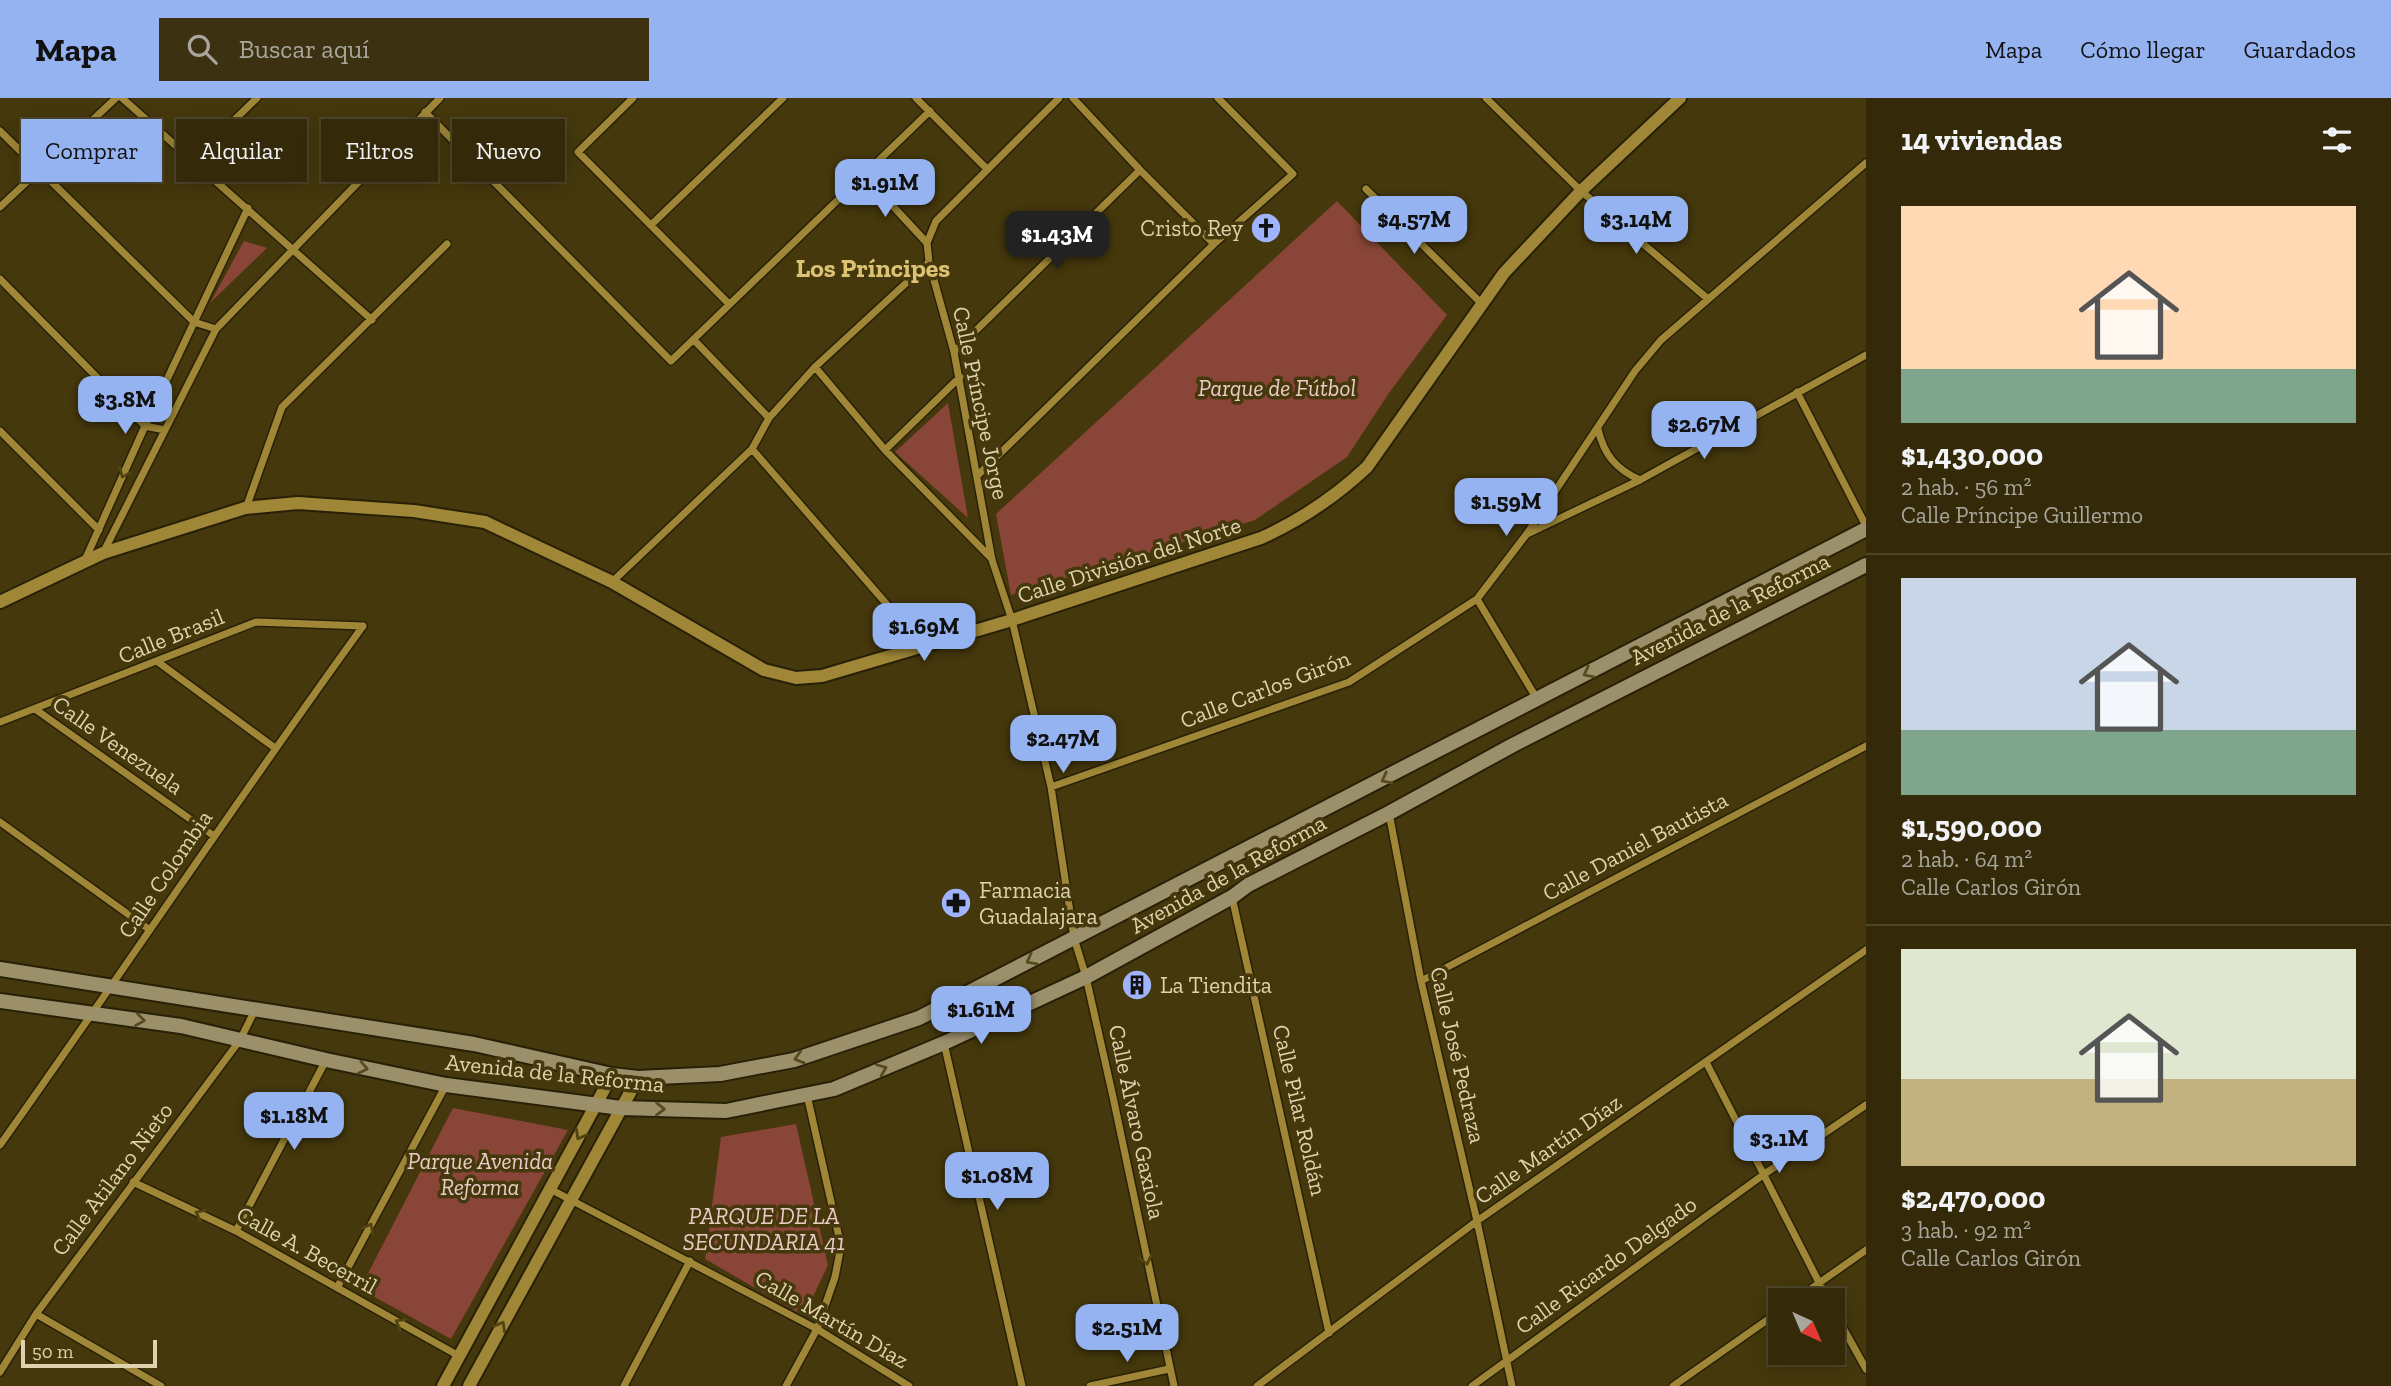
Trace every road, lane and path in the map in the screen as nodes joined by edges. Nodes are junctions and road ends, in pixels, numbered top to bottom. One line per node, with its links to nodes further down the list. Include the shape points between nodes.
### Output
1 (116, 98): 15 (street)
2 (122, 98): 18 (street)
3 (257, 98): 16 (street)
4 (440, 98): 14 (street)
5 (633, 98): 31 (street, via 578,152)
6 (783, 98): 31 (street)
7 (916, 98): 13 (street)
8 (1059, 98): 21 (street)
9 (1073, 98): 22 (street)
10 (1218, 98): 34 (street, via 1293,174)
11 (1486, 98): 28 (street)
12 (1680, 98): 28 (street, Calle División del Norte)
13 (930, 111): 21 (street); 23 (street)
14 (425, 113): 35 (street); 44 (street, via 671,361)
15 (94, 119)
16 (235, 119)
17 (0, 131): 19 (street)
18 (176, 145)
19 (21, 151)
20 (1866, 163): 38 (street, Calle Carlos Girón)
21 (987, 169): 32 (street, via 936,221)
22 (1140, 170): 34 (street); 45 (street)
23 (864, 175): 32 (street); 39 (street)
24 (27, 182): 29 (street)
25 (52, 182): 42 (street)
26 (218, 182): 30 (street)
27 (1366, 189): 40 (street)
28 (1581, 191): 38 (street); 40 (street, Calle División del Norte, via 1504,273)
29 (0, 207)
30 (248, 208): 35 (street); 42 (street)
31 (651, 225): 39 (street)
32 (927, 243): 36 (street, Calle Príncipe Jorge)
33 (447, 244): 41 (street)
34 (1214, 244): 57 (street)
35 (293, 248): 41 (street); 43 (street)
36 (929, 262): 45 (street, Calle Príncipe Jorge); 47 (street)
37 (0, 279): 51 (street)
38 (1708, 299): 52 (street, Calle Carlos Girón, via 1661,340)
39 (729, 304): 44 (street)
40 (1482, 304): 70 (street, Calle División del Norte, via 1367,467 1319,506 1261,538)
41 (372, 320): 59 (street, via 282,407)
42 (194, 322): 43 (street); 51 (street)
43 (216, 329): 53 (street)
44 (694, 340): 50 (street)
45 (954, 352): 48 (street, Calle Príncipe Jorge)
46 (1866, 355): 49 (street)
47 (815, 367): 50 (street); 56 (street)
48 (960, 377): 56 (street); 57 (street, Calle Príncipe Jorge)
49 (1797, 392): 58 (street); 60 (street)
50 (769, 418): 55 (street)
51 (145, 426): 53 (street); 61 (street, one-way to 61)
52 (1598, 429): 58 (street, via 1611,461); 62 (street, Calle Carlos Girón)
53 (165, 430): 63 (street)
54 (0, 431): 61 (street)
55 (752, 449): 67 (street); 72 (street)
56 (885, 450): 64 (street)
57 (978, 475): 64 (street, Calle Príncipe Jorge)
58 (1640, 480): 62 (street)
59 (245, 508): 63 (street, Calle División del Norte); 67 (street, Calle División del Norte, via 298,503 414,511 485,522)
60 (1866, 528): 74 (main road, Avenida de la Reforma, one-way to 74)
61 (99, 530): 65 (street)
62 (1526, 535): 69 (street, Calle Carlos Girón)
63 (103, 553): 65 (street, Calle División del Norte)
64 (992, 560): 70 (street, Calle Príncipe Jorge)
65 (83, 564): 68 (street, Calle División del Norte)
66 (1866, 565): 80 (main road, Avenida de la Reforma)
67 (612, 582): 72 (street, Calle División del Norte, via 764,670 796,678 822,676)
68 (3, 597)
69 (1477, 599): 74 (street); 79 (street, Calle Carlos Girón, via 1349,682)
70 (1012, 620): 72 (street, Calle División del Norte); 79 (street, Calle Álvaro Gaxiola)
71 (363, 626): 73 (street, Calle Brasil, via 256,622); 78 (street, Calle Colombia)
72 (923, 646)
73 (158, 662): 75 (street, Calle Brasil); 78 (street)
74 (1538, 699): 85 (main road, Avenida de la Reforma, one-way to 85)
75 (35, 709): 76 (street, Calle Brasil); 82 (street, Calle Venezuela)
76 (0, 722)
77 (1866, 746): 89 (street, Calle Daniel Bautista)
78 (275, 748): 82 (street, Calle Colombia)
79 (1051, 787): 85 (street, Calle Álvaro Gaxiola)
80 (1389, 813): 83 (main road, Avenida de la Reforma); 89 (street, Calle José Pedraza)
81 (0, 822): 84 (street)
82 (214, 836): 84 (street, Calle Colombia)
83 (1232, 897): 88 (main road, Avenida de la Reforma); 122 (street, Calle Pilar Roldán)
84 (150, 930): 90 (street, Calle Colombia)
85 (1074, 938): 88 (street, Calle Álvaro Gaxiola); 99 (main road, Avenida de la Reforma, one-way to 99, via 919,1018 794,1060 720,1074)
86 (1866, 950): 97 (street, Calle Martín Díaz)
87 (0, 969): 90 (main road, Avenida de la Reforma)
88 (1086, 977): 95 (main road, Avenida de la Reforma); 125 (street, Calle Álvaro Gaxiola, one-way to 125)
89 (1421, 981): 110 (street, Calle José Pedraza)
90 (114, 986): 92 (main road, Avenida de la Reforma); 93 (street, Calle Colombia)
91 (0, 1001): 93 (main road, Avenida de la Reforma)
92 (255, 1010): 94 (street, Calle Atilano Nieto); 98 (main road, Avenida de la Reforma, via 474,1044)
93 (93, 1013): 94 (main road, Avenida de la Reforma, one-way to 94); 105 (street, Calle Colombia)
94 (240, 1040): 96 (main road, Avenida de la Reforma); 107 (street, Calle Atilano Nieto)
95 (944, 1044): 101 (main road, Avenida de la Reforma, one-way to 95, via 834,1089); 134 (street)
96 (326, 1060): 100 (main road, Avenida de la Reforma, one-way to 100); 111 (street)
97 (1706, 1062): 106 (street); 110 (street, Calle Martín Díaz)
98 (612, 1075): 99 (main road, Avenida de la Reforma); 102 (street)
99 (638, 1078): 104 (street)
100 (446, 1085): 102 (main road, Avenida de la Reforma); 115 (street, one-way to 100)
101 (807, 1095): 104 (main road, Avenida de la Reforma, one-way to 101, via 726,1111); 120 (street, via 841,1246)
102 (596, 1105): 104 (main road, Avenida de la Reforma); 108 (street, one-way to 108)
103 (1866, 1105): 106 (street, Calle Ricardo Delgado)
104 (621, 1108): 109 (street)
105 (0, 1145)
106 (1763, 1175): 114 (street); 124 (street, Calle Ricardo Delgado)
107 (133, 1182): 111 (street, Calle A. Becerril, one-way to 107); 118 (street, Calle Atilano Nieto)
108 (550, 1189): 109 (street, Calle Martín Díaz); 123 (street)
109 (571, 1200): 113 (street, Calle Martín Díaz); 130 (street, one-way to 109)
110 (1477, 1221): 122 (street, Calle Martín Díaz); 124 (street, Calle José Pedraza)
111 (236, 1231): 115 (street, Calle A. Becerril)
112 (1866, 1250): 114 (street)
113 (690, 1261): 120 (street, Calle Martín Díaz); 131 (street)
114 (1818, 1284): 116 (street); 117 (street)
115 (337, 1288): 123 (street, Calle A. Becerril, one-way to 115)
116 (1812, 1288)
117 (1820, 1288)
118 (36, 1314): 127 (street, Calle Atilano Nieto); 128 (street)
119 (1768, 1319): 140 (street)
120 (817, 1329): 132 (street); 133 (street, Calle Martín Díaz)
121 (1845, 1331): 126 (street)
122 (1329, 1333): 137 (street, Calle Martín Díaz)
123 (459, 1356): 129 (street)
124 (1506, 1361): 138 (street, Calle Ricardo Delgado); 139 (street, Calle José Pedraza)
125 (1169, 1369): 135 (street); 136 (street, Calle Álvaro Gaxiola)
126 (1866, 1369)
127 (0, 1372)
128 (161, 1386)
129 (443, 1386)
130 (469, 1386)
131 (624, 1386)
132 (786, 1386)
133 (909, 1386)
134 (1022, 1386)
135 (1090, 1386)
136 (1174, 1386)
137 (1257, 1386)
138 (1472, 1386)
139 (1511, 1386)
140 (1673, 1386)

